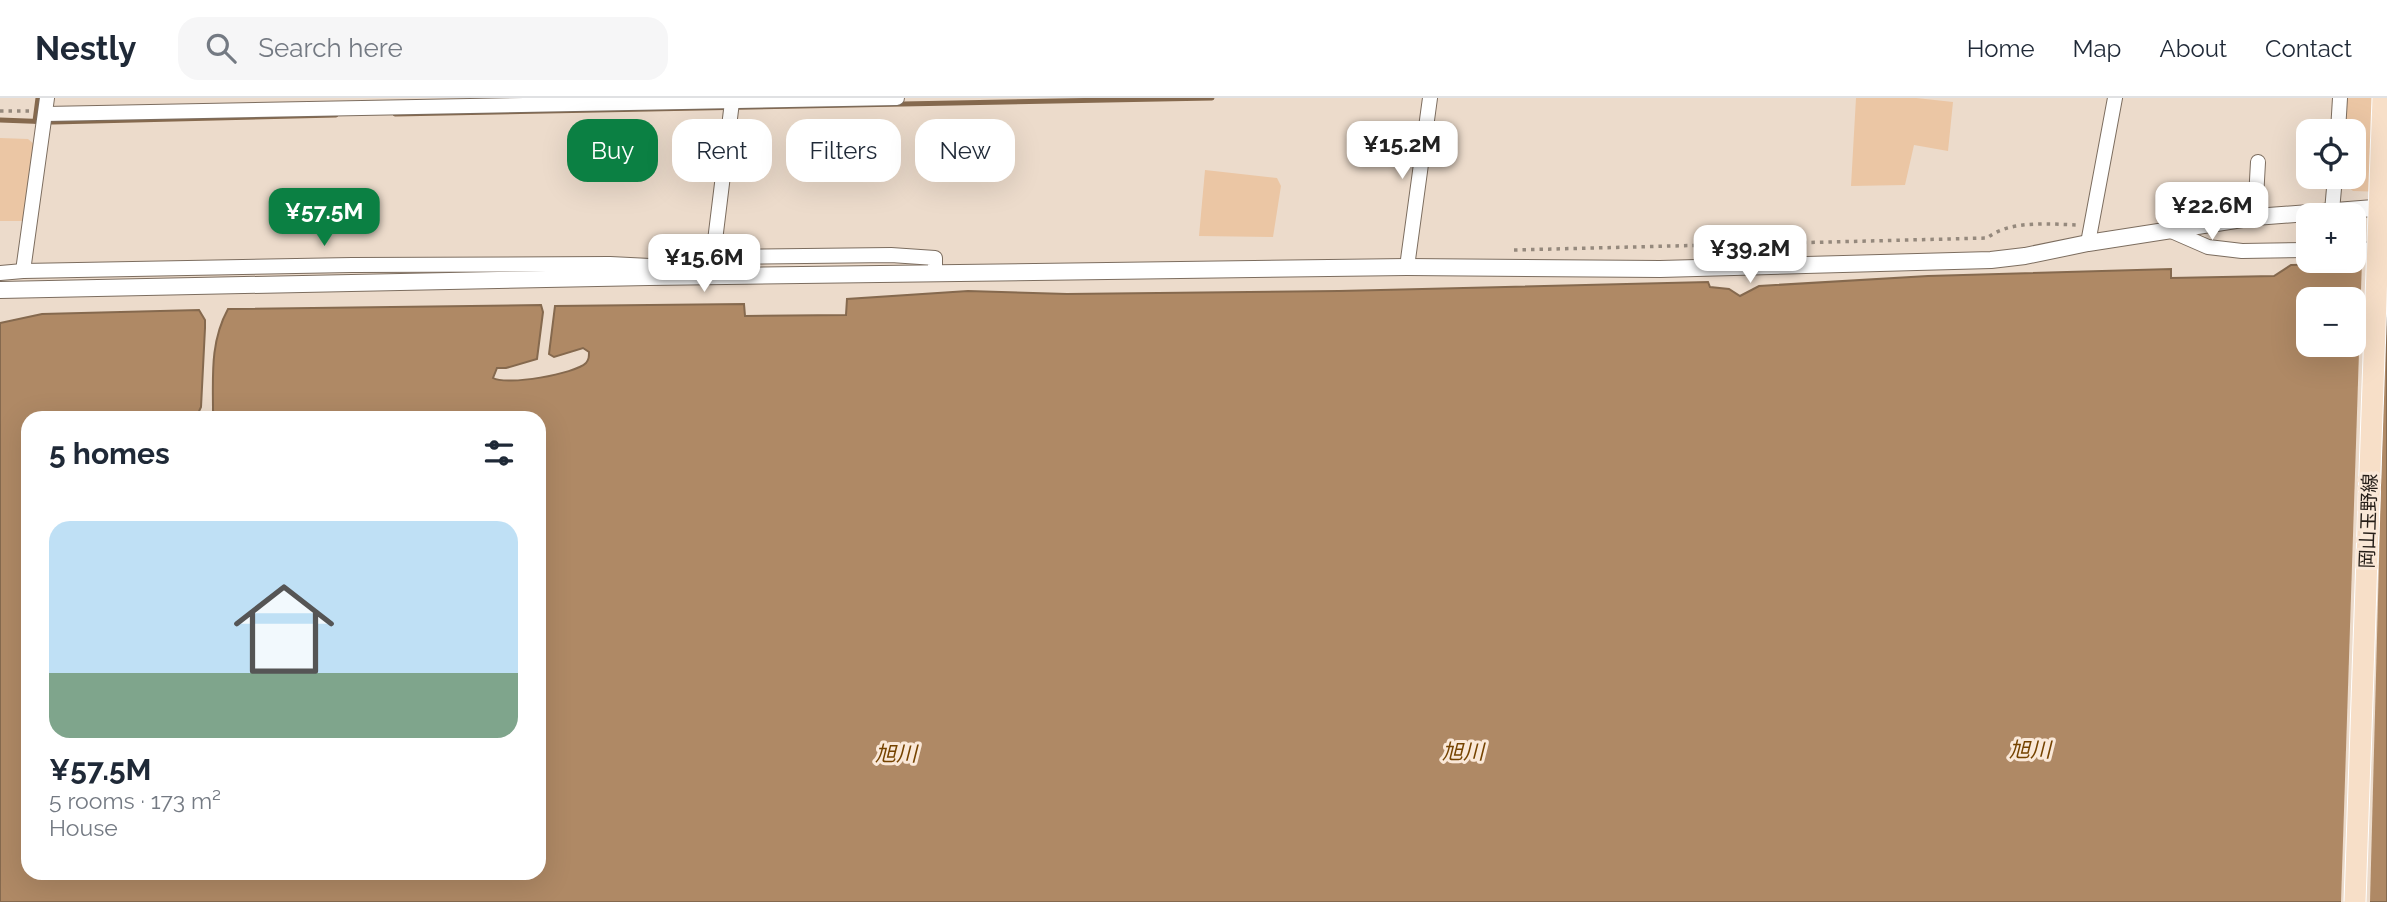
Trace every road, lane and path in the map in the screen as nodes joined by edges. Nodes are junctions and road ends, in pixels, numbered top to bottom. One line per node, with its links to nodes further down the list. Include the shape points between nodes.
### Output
1 (47, 98): 9 (street)
2 (897, 98): 7 (street)
3 (2115, 98): 16 (street)
4 (2340, 98): 10 (street)
5 (2383, 98): 30 (main road, 岡山玉野線, bridge)
6 (1430, 99): 24 (street)
7 (731, 107): 9 (street); 23 (street)
8 (0, 111): 9 (path)
9 (42, 117): 25 (street)
10 (2338, 119)
11 (2258, 162): 15 (street)
12 (2387, 207): 13 (street)
13 (2366, 209)
14 (2296, 214): 15 (street)
15 (2255, 217): 17 (street)
16 (2091, 226): 18 (street); 20 (path, via 2019,226 1987,238 1946,240)
17 (2169, 230): 18 (street); 21 (street, via 2208,247)
18 (2088, 243): 24 (street, via 1991,260 1660,269)
19 (2387, 249): 22 (street)
20 (1507, 250)
21 (2296, 250)
22 (2366, 250)
23 (713, 257): 26 (street); 27 (street, via 913,256 935,258)
24 (1407, 267): 27 (street)
25 (23, 271): 26 (street, via 610,264); 28 (street)
26 (650, 271): 27 (street); 29 (street)
27 (935, 273)
28 (0, 274)
29 (0, 290)
30 (2355, 902)

